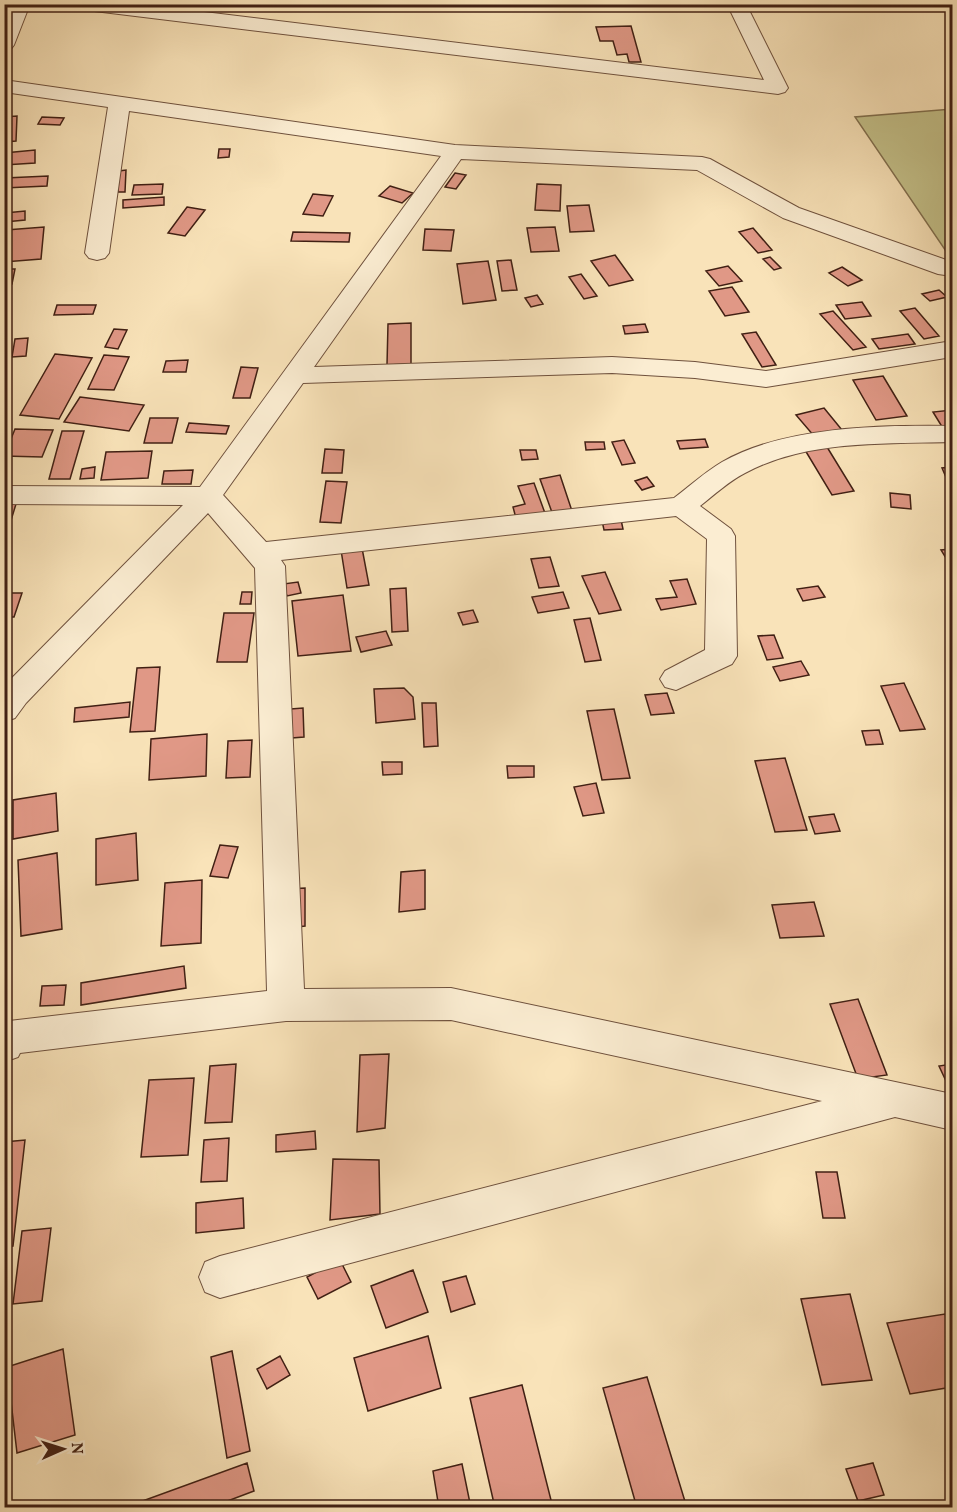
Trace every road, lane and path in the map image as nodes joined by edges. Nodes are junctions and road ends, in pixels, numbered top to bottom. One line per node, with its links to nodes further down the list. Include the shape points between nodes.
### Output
1 (21, 4): 4 (street)
2 (86, 4): 3 (street, via 778,88)
3 (733, 5)
4 (4, 45)
5 (8, 89): 6 (street)
6 (119, 104): 7 (street); 8 (street)
7 (455, 153): 9 (street, via 702,164 791,213); 11 (street)
8 (97, 253)
9 (950, 273)
10 (952, 349): 11 (street, via 766,379 612,365)
11 (295, 375): 14 (street)
12 (952, 434): 15 (street, via 867,436 783,449 735,467)
13 (4, 495): 14 (street)
14 (208, 496): 16 (street); 18 (street)
15 (682, 506): 16 (street); 17 (street, via 721,536 722,656)
16 (259, 553): 19 (street, via 270,566)
17 (676, 679)
18 (4, 710)
19 (286, 1005): 20 (street); 21 (street, via 451,1004)
20 (6, 1041)
21 (899, 1100): 22 (street); 23 (street)
22 (952, 1112)
23 (220, 1277)

